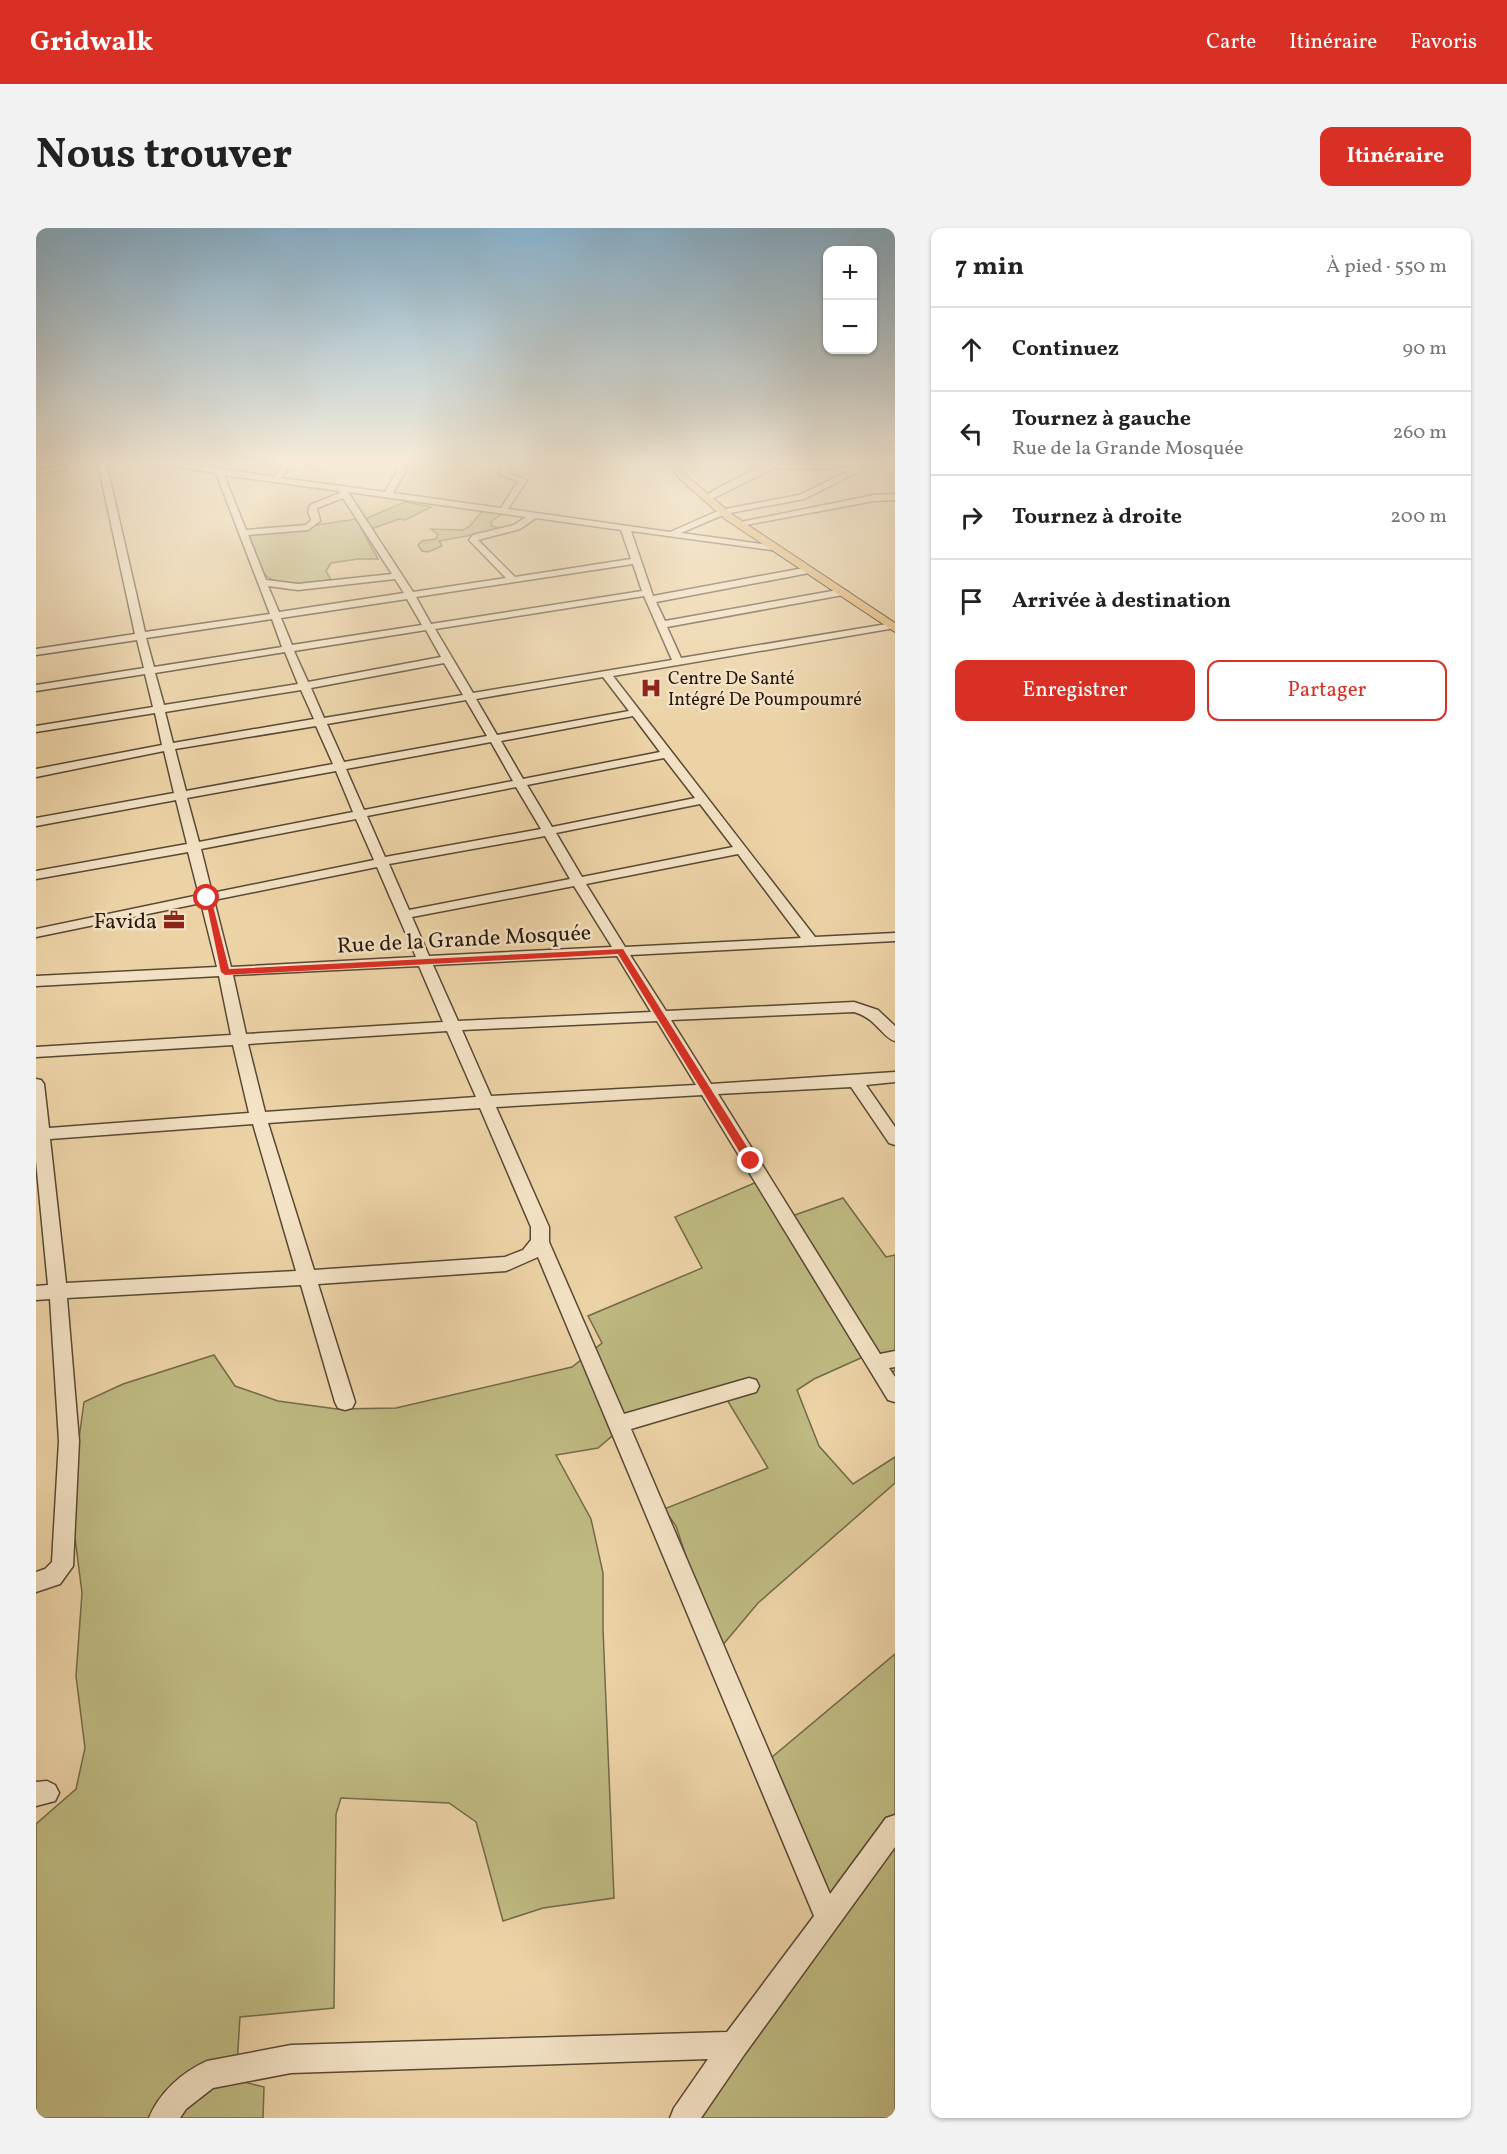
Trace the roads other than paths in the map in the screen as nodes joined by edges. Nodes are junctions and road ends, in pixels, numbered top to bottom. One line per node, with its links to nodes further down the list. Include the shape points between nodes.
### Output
1 (122, 550): 23 (street)
2 (249, 550): 12 (street)
3 (381, 550): 9 (street)
4 (483, 550): 10 (street)
5 (632, 550): 7 (street)
6 (778, 550): 8 (main road)
7 (636, 561): 10 (street); 11 (street)
8 (809, 570): 15 (main road); 16 (street)
9 (397, 576): 12 (street, via 298,587); 17 (street)
10 (514, 580): 17 (street)
11 (643, 581): 13 (street); 18 (street)
12 (261, 582): 19 (street)
13 (654, 584)
14 (664, 587): 16 (street)
15 (843, 592): 20 (main road); 21 (street)
16 (686, 593): 18 (street)
17 (411, 597): 19 (street); 22 (street)
18 (649, 597): 21 (street); 22 (street)
19 (277, 616): 23 (street); 24 (street)
20 (893, 624): 27 (street)
21 (661, 625): 27 (street)
22 (428, 627): 24 (street); 26 (street)
23 (141, 637): 25 (street); 28 (street)
24 (288, 648): 28 (street); 30 (street)
25 (36, 652)
26 (447, 659): 30 (street); 32 (street)
27 (678, 662): 29 (street)
28 (149, 670): 31 (street); 33 (street)
29 (606, 674): 32 (street); 34 (street)
30 (304, 686): 33 (street); 35 (street)
31 (36, 688)
32 (469, 697): 35 (street); 37 (street)
33 (159, 710): 36 (street); 38 (street)
34 (634, 713): 37 (street); 39 (street)
35 (320, 722): 38 (street); 40 (street)
36 (36, 729)
37 (492, 739): 40 (street); 42 (street)
38 (168, 747): 41 (street); 43 (street)
39 (666, 754): 42 (street); 44 (street)
40 (339, 767): 43 (street); 45 (street)
41 (36, 773)
42 (519, 784): 45 (street); 47 (street)
43 (180, 796): 46 (street); 48 (street)
44 (701, 800): 47 (street); 49 (street)
45 (359, 813): 48 (street); 50 (street)
46 (36, 822)
47 (549, 831): 50 (street); 52 (street)
48 (193, 847): 51 (street); 53 (street)
49 (740, 850): 52 (street); 57 (street)
50 (381, 862): 53 (street); 54 (street)
51 (36, 875)
52 (577, 880): 54 (street); 58 (street)
53 (207, 898): 55 (street); 60 (street)
54 (404, 915): 59 (street)
55 (36, 933)
56 (895, 937): 57 (street, Rue de la Grande Mosquée)
57 (812, 942): 58 (street, Rue de la Grande Mosquée)
58 (620, 951): 59 (street, Rue de la Grande Mosquée); 62 (street)
59 (424, 962): 60 (street, Rue de la Grande Mosquée); 63 (street)
60 (225, 972): 61 (street, Rue de la Grande Mosquée); 65 (street)
61 (36, 981)
62 (662, 1018): 63 (street); 64 (street, via 854,1007 870,1010 884,1020); 70 (street)
63 (452, 1026): 65 (street); 71 (street)
64 (895, 1036)
65 (239, 1040): 66 (street); 72 (street)
66 (36, 1052)
67 (895, 1077): 68 (street)
68 (855, 1081): 70 (street); 74 (street)
69 (36, 1084): 73 (street)
70 (706, 1089): 71 (street); 81 (street)
71 (485, 1102): 72 (street); 76 (street, via 540,1227)
72 (258, 1118): 73 (street); 77 (street)
73 (39, 1130): 75 (street)
74 (895, 1139)
75 (44, 1224): 78 (street)
76 (540, 1242): 77 (street, via 529,1255 506,1264); 85 (street)
77 (307, 1278): 78 (street); 84 (street)
78 (58, 1291): 79 (street); 86 (street, via 69,1441 62,1566 52,1577)
79 (36, 1293)
80 (895, 1359): 81 (street)
81 (876, 1363): 83 (street)
82 (749, 1386): 85 (street)
83 (895, 1394)
84 (345, 1402)
85 (620, 1424): 88 (street)
86 (36, 1582)
87 (895, 1827): 88 (street)
88 (828, 1919): 89 (street)
89 (734, 2045): 90 (street, via 291,2059 207,2075 176,2099); 91 (street)
90 (163, 2118)
91 (684, 2118)

